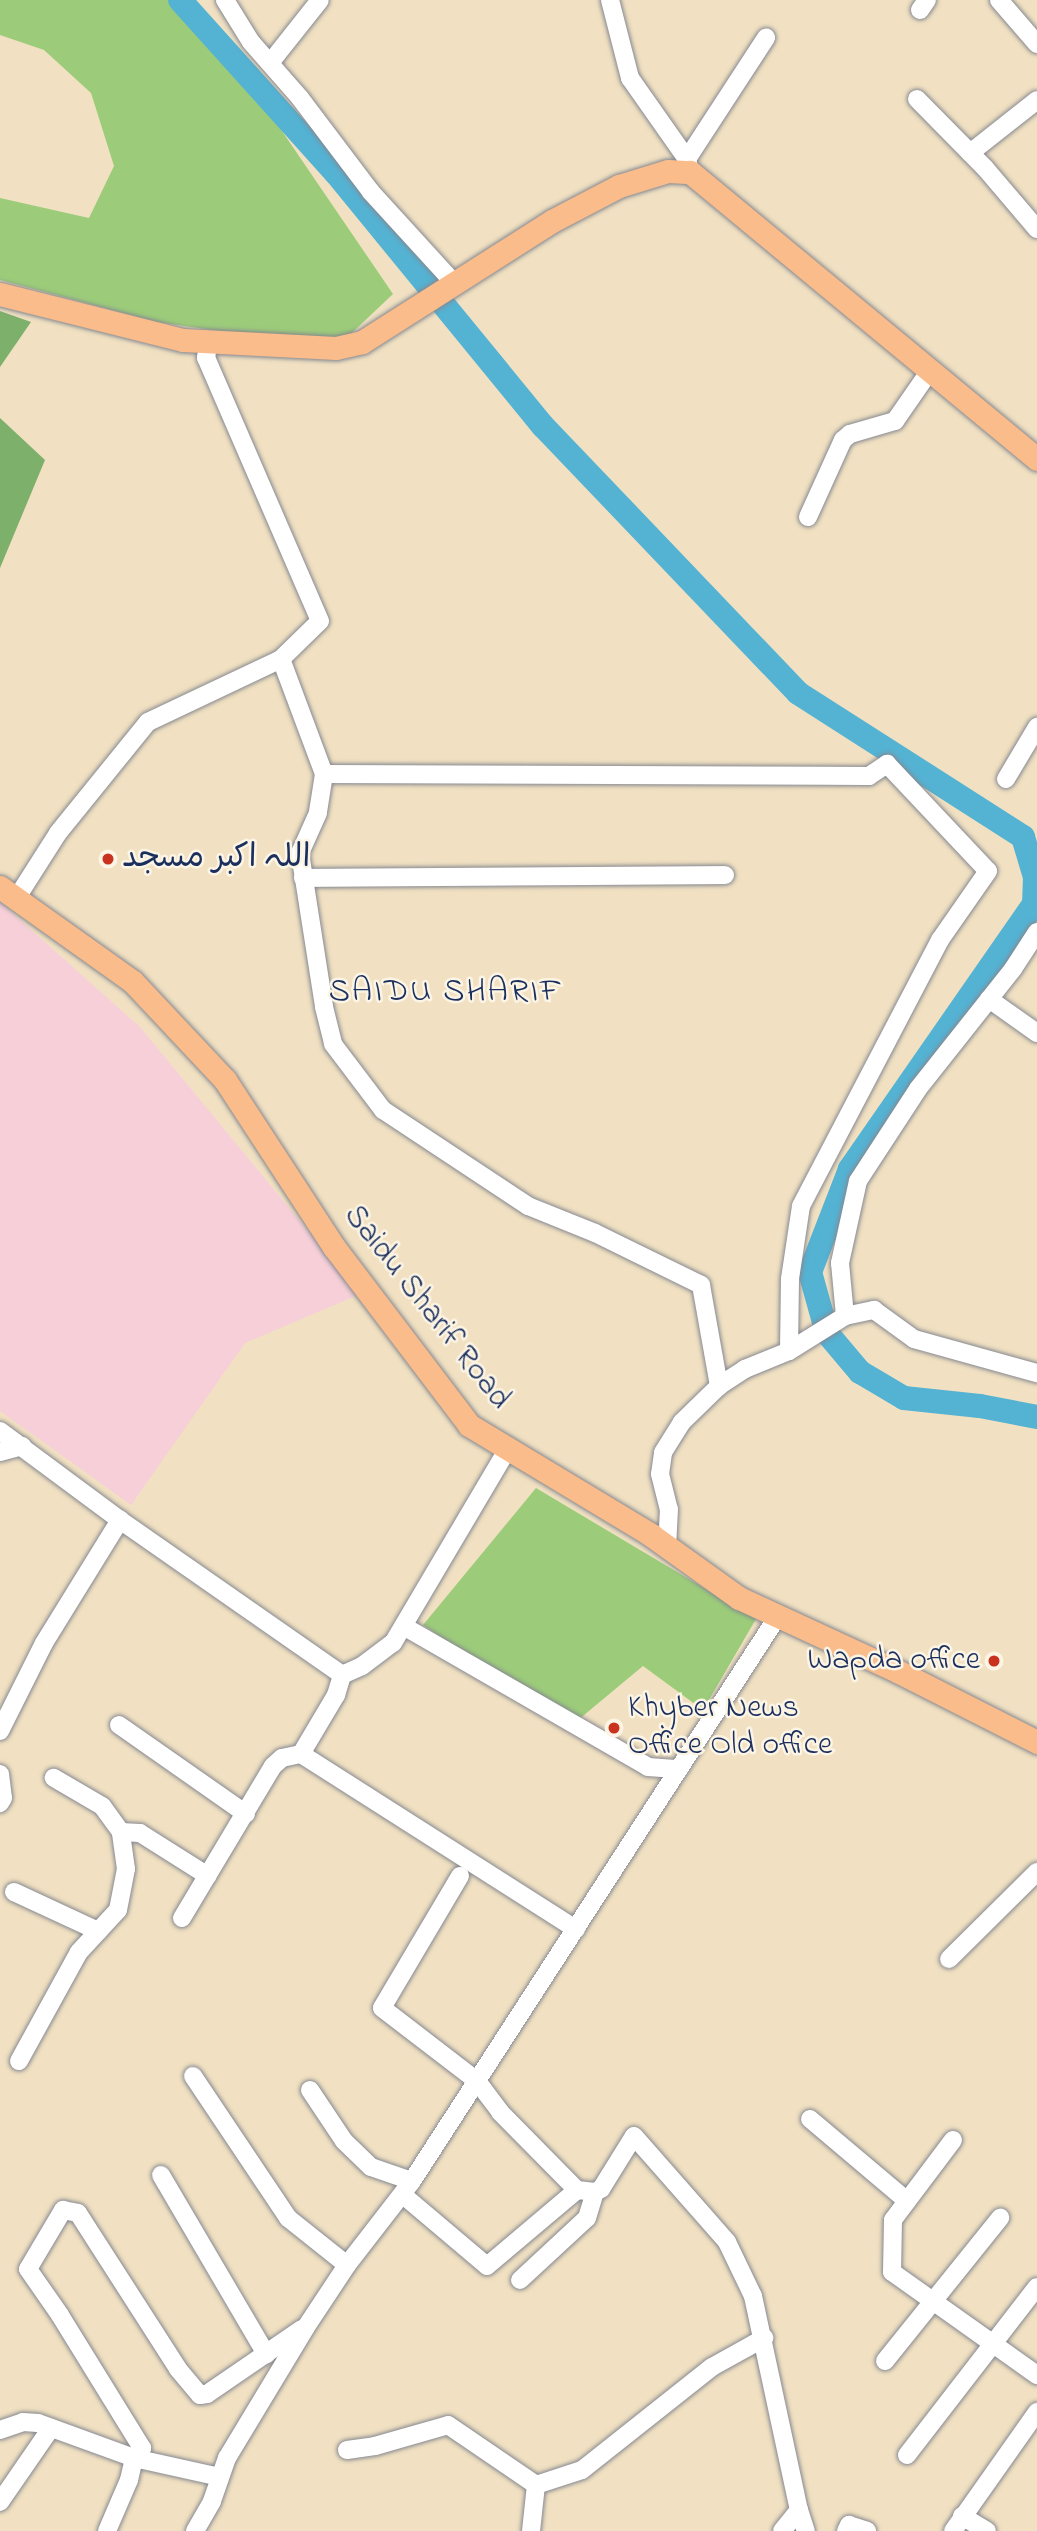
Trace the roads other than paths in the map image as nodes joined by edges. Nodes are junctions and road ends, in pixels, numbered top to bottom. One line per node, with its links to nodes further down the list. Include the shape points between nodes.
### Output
1 (225, 0): 7 (street)
2 (320, 0): 7 (street)
3 (610, 0): 11 (street, via 630,78)
4 (999, 0): 6 (street)
5 (766, 38): 11 (street)
6 (1037, 44)
7 (270, 64): 13 (street, via 371,192)
8 (917, 99): 10 (street)
9 (1037, 100): 10 (street)
10 (970, 153): 12 (street)
11 (689, 166): 13 (main road, via 619,186 552,221); 16 (main road)
12 (1037, 229)
13 (455, 284): 15 (main road, via 362,342 336,348 264,347)
14 (0, 294): 15 (main road, via 183,340)
15 (209, 340): 19 (street, via 206,358 320,621)
16 (929, 372): 17 (main road); 18 (street, via 895,421 842,440)
17 (1037, 459)
18 (808, 517)
19 (281, 659): 21 (street); 25 (street, via 148,722)
20 (1037, 727): 22 (street)
21 (324, 775): 24 (street, via 318,813 300,853); 30 (street, via 869,776 887,764 988,871 940,940 801,1206 790,1279)
22 (1006, 779)
23 (725, 875): 24 (street)
24 (303, 878): 32 (street, via 333,1045 383,1110 528,1206 701,1285)
25 (8, 893): 35 (main road, Saidu Sharif Road, via 133,982 225,1080 334,1247 469,1425)
26 (1037, 932): 27 (street)
27 (989, 999): 28 (street); 29 (street, via 918,1089 858,1181 840,1263)
28 (1037, 1033)
29 (845, 1316): 30 (street); 31 (street, via 874,1310 915,1339)
30 (789, 1351): 32 (street)
31 (1037, 1373)
32 (719, 1386): 38 (street, via 682,1422 663,1454 660,1474 669,1509)
33 (0, 1431): 34 (street)
34 (22, 1446): 36 (street); 37 (street)
35 (507, 1450): 38 (main road, Saidu Sharif Road); 40 (street)
36 (0, 1452)
37 (120, 1520): 41 (street); 43 (street, via 44,1643)
38 (667, 1547): 39 (main road, Saidu Sharif Road, via 739,1598)
39 (778, 1616): 44 (main road, Saidu Sharif Road); 46 (street)
40 (405, 1627): 41 (street, via 380,1655); 46 (street, via 648,1767)
41 (342, 1675): 45 (street, via 336,1695)
42 (119, 1725): 50 (street)
43 (0, 1731)
44 (1037, 1742)
45 (301, 1754): 50 (street, via 282,1758 273,1766); 57 (street)
46 (679, 1769): 57 (street)
47 (0, 1774): 49 (street)
48 (54, 1777): 51 (street, via 102,1806)
49 (0, 1803)
50 (246, 1814): 53 (street)
51 (121, 1832): 53 (street, via 140,1833); 58 (street, via 126,1869 118,1910)
52 (1037, 1872): 59 (street)
53 (208, 1876): 56 (street)
54 (460, 1876): 62 (street, via 382,2008)
55 (14, 1892): 58 (street)
56 (182, 1918)
57 (576, 1929): 62 (street)
58 (98, 1931): 60 (street, via 79,1952)
59 (949, 1959)
60 (19, 2061)
61 (193, 2076): 71 (street, via 288,2218)
62 (477, 2081): 67 (street); 68 (street, via 500,2112)
63 (310, 2090): 67 (street, via 344,2141 371,2167)
64 (810, 2119): 69 (street)
65 (953, 2140): 69 (street)
66 (161, 2175): 78 (street)
67 (408, 2188): 68 (street, via 487,2266); 71 (street)
68 (586, 2191): 72 (street, via 587,2218); 76 (street, via 601,2189 634,2136 727,2242 753,2296)
69 (907, 2201): 74 (street, via 893,2220 892,2272)
70 (1000, 2218): 74 (street)
71 (347, 2264): 75 (street)
72 (520, 2280)
73 (1037, 2287): 77 (street)
74 (932, 2300): 77 (street); 79 (street)
75 (306, 2327): 78 (street); 87 (street)
76 (764, 2338): 88 (street, via 712,2367 582,2470); 90 (street)
77 (992, 2344): 80 (street); 85 (street)
78 (267, 2354): 86 (street, via 207,2394 194,2391 78,2213 63,2210 28,2269 142,2448)
79 (886, 2361)
80 (1037, 2375)
81 (1037, 2412): 91 (street)
82 (51, 2428): 83 (street, via 23,2422); 86 (street); 89 (street)
83 (0, 2430)
84 (347, 2451): 88 (street, via 448,2425)
85 (907, 2455)
86 (134, 2458): 87 (street); 92 (street)
87 (220, 2477): 93 (street)
88 (536, 2485): 94 (street)
89 (0, 2502)
90 (799, 2510): 95 (street); 96 (street)
91 (958, 2524): 99 (street)
92 (107, 2531)
93 (195, 2531)
94 (530, 2531)
95 (782, 2531)
96 (806, 2531)
97 (845, 2531): 98 (street, via 849,2525)
98 (867, 2531)
99 (987, 2531)

